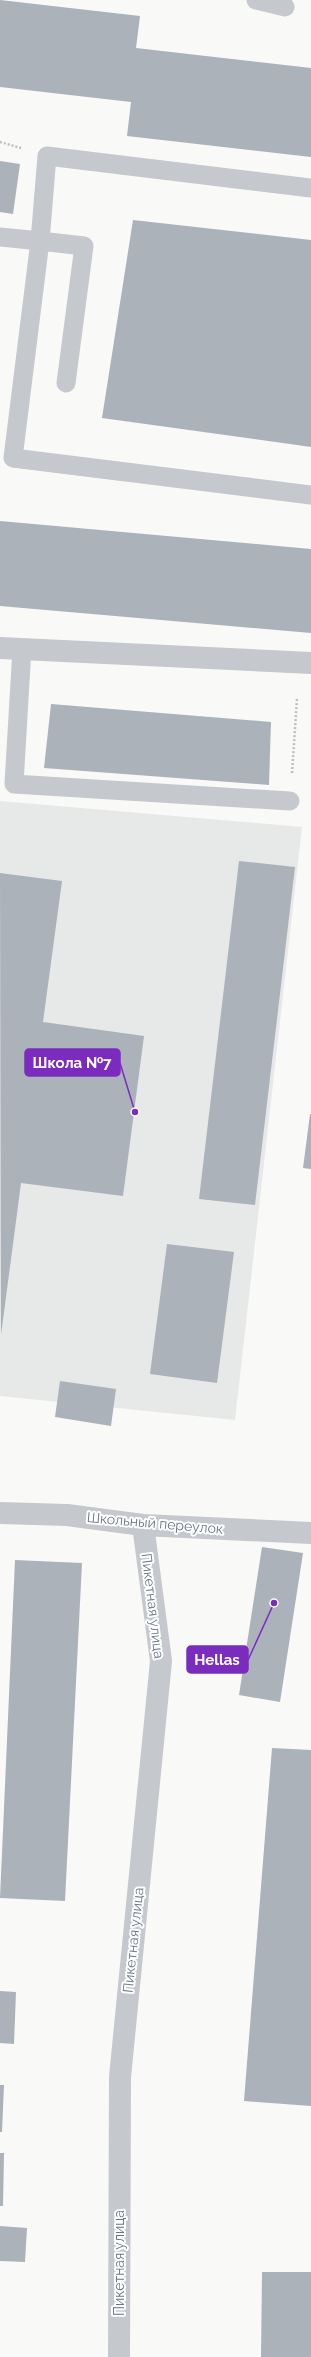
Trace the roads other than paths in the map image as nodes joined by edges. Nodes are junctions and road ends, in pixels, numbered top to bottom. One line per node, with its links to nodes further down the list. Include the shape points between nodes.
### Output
1 (256, 0): 2 (lane)
2 (285, 6)
3 (311, 188): 5 (lane, via 48,156)
4 (0, 237): 5 (lane)
5 (40, 241): 6 (lane, via 84,246); 7 (lane, via 13,458)
6 (66, 383)
7 (311, 495)
8 (0, 648): 9 (street)
9 (22, 648): 10 (street); 11 (lane, via 14,784)
10 (311, 663)
11 (290, 801)
12 (0, 1513): 13 (street, Школьный переулок, via 67,1515)
13 (143, 1525): 14 (street, Школьный переулок); 15 (street, Пикетная улица, via 161,1661 120,2077)
14 (311, 1533)
15 (119, 2357)

